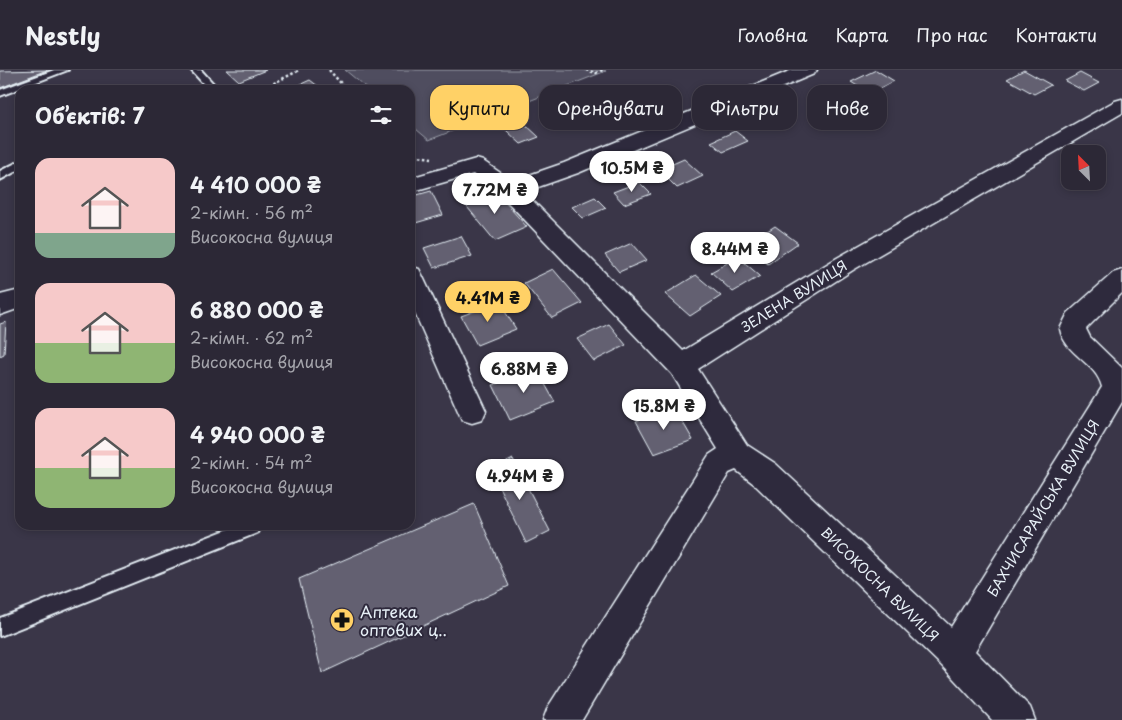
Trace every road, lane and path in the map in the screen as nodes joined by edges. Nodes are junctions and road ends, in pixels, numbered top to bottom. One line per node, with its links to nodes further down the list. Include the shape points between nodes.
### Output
1 (63, 70): 8 (lane)
2 (196, 70): 9 (lane)
3 (300, 70): 10 (path)
4 (329, 70): 11 (path)
5 (586, 70): 6 (path, via 596,73)
6 (603, 70)
7 (808, 70): 18 (street, via 572,168)
8 (22, 85)
9 (210, 85)
10 (270, 85)
11 (342, 85)
12 (15, 88): 13 (lane)
13 (0, 93)
14 (1122, 105): 23 (street, ЗЕЛЕНА ВУЛИЦЯ, via 845,264)
15 (15, 167): 16 (lane)
16 (0, 176)
17 (415, 184): 18 (street, via 476,166)
18 (509, 190): 23 (street)
19 (1122, 279): 28 (street, БАХЧИСАРАЙСЬКА ВУЛИЦЯ, via 1072,326 1076,341 1111,370 1116,388)
20 (415, 286): 24 (street)
21 (15, 300): 22 (street)
22 (0, 305)
23 (681, 366): 25 (street, ВИСОКОСНА ВУЛИЦЯ)
24 (472, 411)
25 (737, 454): 28 (street, ВИСОКОСНА ВУЛИЦЯ, via 765,474); 29 (street, via 719,464)
26 (247, 530): 27 (lane)
27 (0, 627)
28 (954, 654): 30 (street, ВИСОКОСНА ВУЛИЦЯ)
29 (561, 720)
30 (1017, 720)

